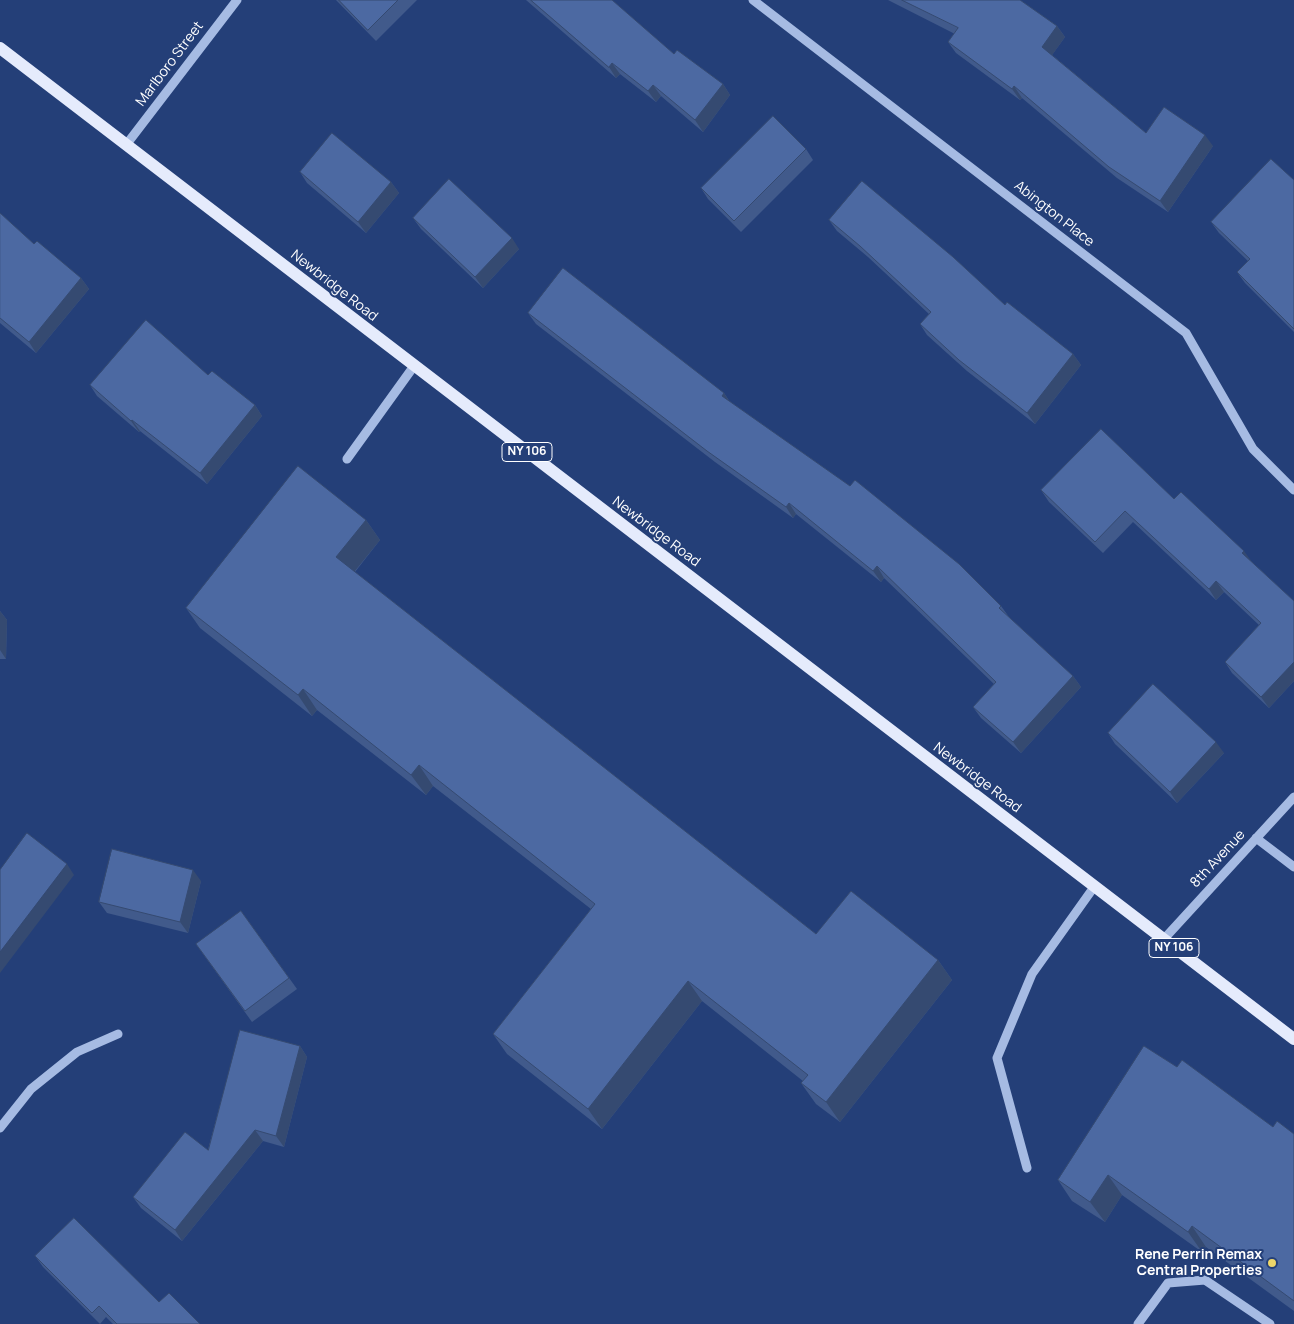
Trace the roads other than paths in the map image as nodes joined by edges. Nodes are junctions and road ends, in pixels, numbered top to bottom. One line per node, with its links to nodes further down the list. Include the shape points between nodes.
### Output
1 (237, 0): 4 (street, Marlboro Street)
2 (753, 0): 7 (street, Abington Place, via 1186,333 1253,449)
3 (0, 48): 4 (main road, Newbridge Road / NY 106)
4 (126, 145): 5 (main road, Newbridge Road / NY 106)
5 (414, 366): 6 (street); 11 (main road, Newbridge Road / NY 106)
6 (347, 459)
7 (1294, 490)
8 (1294, 797): 9 (street, 8th Avenue)
9 (1256, 838): 10 (street); 12 (street, 8th Avenue)
10 (1294, 867)
11 (1094, 887): 12 (main road, Newbridge Road / NY 106); 16 (street, via 1032,974 997,1058)
12 (1163, 940): 14 (main road, Newbridge Road / NY 106)
13 (118, 1034): 15 (street, via 76,1052 31,1089)
14 (1294, 1039)
15 (0, 1128)
16 (1027, 1168)
17 (1138, 1324): 18 (street, via 1168,1283 1205,1280)
18 (1270, 1324)

